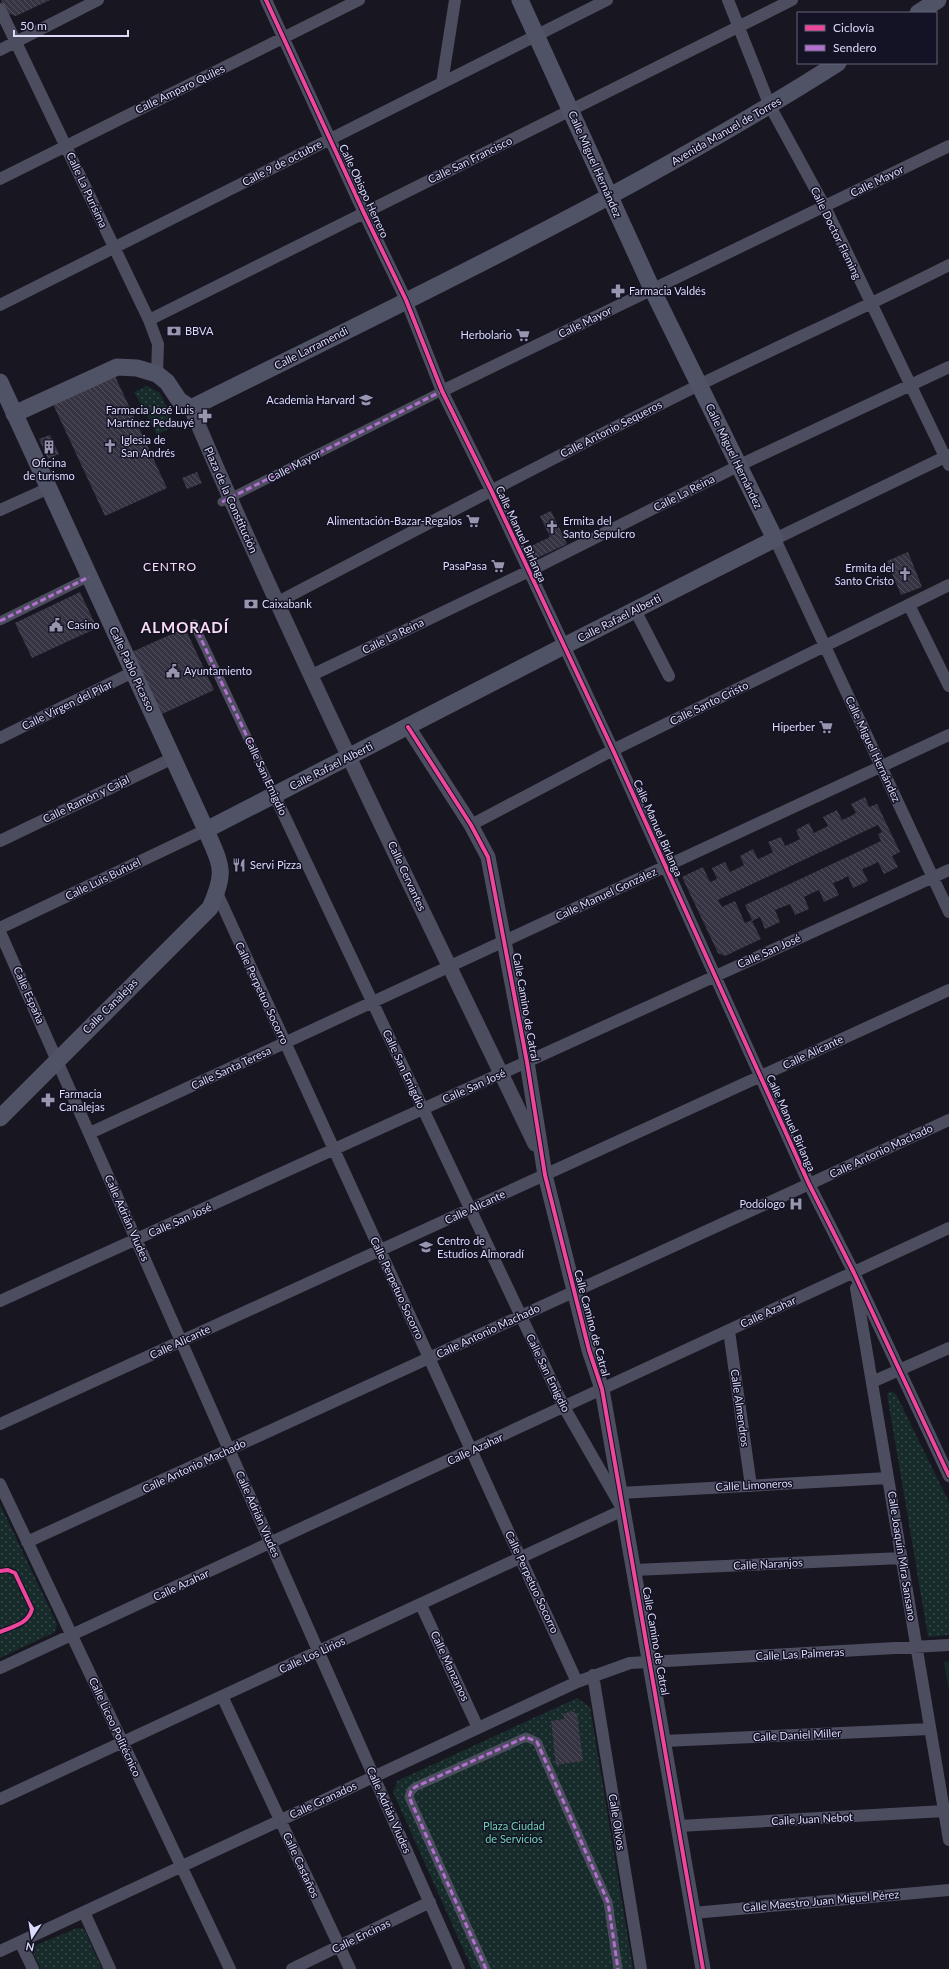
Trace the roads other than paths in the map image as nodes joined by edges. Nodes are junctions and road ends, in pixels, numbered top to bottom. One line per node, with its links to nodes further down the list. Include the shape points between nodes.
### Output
1 (98, 0): 15 (street)
2 (266, 0): 14 (street, Calle Obispo Herrero)
3 (359, 0): 14 (street, Calle Amparo Quiles)
4 (455, 0): 18 (street)
5 (520, 0): 13 (main road, Calle Miguel Hernández)
6 (607, 0): 13 (street, Calle 9 de octubre)
7 (728, 0): 12 (street, Calle Doctor Fleming)
8 (792, 0): 12 (street, Calle San Francisco)
9 (938, 0): 11 (main road)
10 (0, 9): 15 (street, Calle La Purísima)
11 (920, 12)
12 (739, 26): 19 (street, Calle Doctor Fleming); 20 (street, Calle San Francisco)
13 (536, 36): 18 (street, Calle 9 de octubre); 20 (main road, Calle Miguel Hernández)
14 (284, 38): 21 (street, Calle Obispo Herrero); 22 (street, Calle Amparo Quiles)
15 (16, 42): 16 (street); 22 (street, Calle La Purísima)
16 (0, 50)
17 (836, 64): 19 (main road, Avenida Manuel de Torres)
18 (442, 83): 21 (street, Calle 9 de octubre)
19 (770, 106): 25 (main road, Avenida Manuel de Torres, via 638,182); 26 (street, Calle Doctor Fleming)
20 (571, 110): 25 (main road, Calle Miguel Hernández); 27 (street, Calle San Francisco)
21 (330, 139): 27 (street, Calle Obispo Herrero); 28 (street, Calle 9 de octubre)
22 (66, 146): 24 (street, Calle Amparo Quiles); 28 (street, Calle La Purísima)
23 (949, 146): 26 (street, Calle Mayor)
24 (0, 179)
25 (610, 195): 30 (main road, Calle Miguel Hernández); 31 (main road, Calle Larramendi)
26 (825, 207): 30 (street, Calle Mayor); 33 (street, Calle Doctor Fleming)
27 (364, 213): 31 (street, Calle Obispo Herrero); 34 (street, Calle San Francisco)
28 (114, 247): 32 (street, Calle 9 de octubre); 34 (street, Calle La Purísima)
29 (949, 265): 33 (street, Calle Antonio Sequeros)
30 (652, 289): 37 (main road, Calle Miguel Hernández); 40 (street, Calle Mayor)
31 (406, 300): 40 (street, Calle Obispo Herrero); 41 (main road, Calle Larramendi)
32 (0, 305)
33 (870, 305): 37 (street, Calle Antonio Sequeros); 38 (street, Calle Doctor Fleming)
34 (149, 320): 36 (street, Calle La Purísima, via 158,344)
35 (949, 366): 38 (street, Calle La Reina)
36 (157, 374): 41 (main road, via 167,382 179,400); 42 (main road, via 137,368 117,367)
37 (699, 385): 44 (main road, Calle Miguel Hernández); 46 (street, Calle Antonio Sequeros)
38 (911, 385): 43 (street, Calle Doctor Fleming); 44 (street, Calle La Reina)
39 (2, 390): 42 (main road, Calle Pablo Picasso)
40 (442, 391): 46 (street, Calle Manuel Birlanga); 47 (street, Calle Mayor)
41 (191, 408): 47 (street, Plaza de la Constitución)
42 (14, 414): 45 (main road, Calle Pablo Picasso)
43 (948, 459): 49 (street, Calle Rafael Alberti)
44 (740, 465): 49 (main road, Calle Miguel Hernández); 50 (street, Calle La Reina)
45 (49, 488): 48 (street); 51 (main road, Calle Pablo Picasso)
46 (491, 490): 50 (street, Calle Manuel Birlanga); 53 (street, Calle Antonio Sequeros)
47 (226, 500): 53 (street, Plaza de la Constitución)
48 (0, 510)
49 (775, 539): 55 (main road, Calle Rafael Alberti); 59 (street, Calle Miguel Hernández)
50 (529, 571): 58 (street, Calle Manuel Birlanga); 61 (street, Calle La Reina)
51 (89, 577): 56 (street); 60 (main road, Calle Pablo Picasso)
52 (949, 585): 54 (street, Calle Santo Cristo)
53 (275, 597): 61 (street, Calle Cervantes)
54 (909, 605): 59 (street, Calle Santo Cristo); 63 (street)
55 (635, 610): 58 (main road, Calle Rafael Alberti); 62 (street)
56 (0, 621)
57 (194, 624): 71 (street, Calle San Emigdio)
58 (564, 646): 64 (main road, Calle Rafael Alberti); 67 (street, Calle Manuel Birlanga)
59 (825, 646): 67 (street, Calle Santo Cristo); 70 (street, Calle Miguel Hernández)
60 (133, 672): 66 (street, Calle Virgen del Pilar); 69 (main road, Calle Pablo Picasso)
61 (312, 675): 68 (street, Calle Cervantes)
62 (669, 676)
63 (949, 686)
64 (408, 727): 68 (main road, Calle Rafael Alberti); 72 (street, Calle Camino de Catral)
65 (949, 735): 70 (street, Calle Manuel González)
66 (0, 738)
67 (612, 750): 72 (street, Calle Santo Cristo); 75 (street, Calle Manuel Birlanga)
68 (350, 756): 71 (main road, Calle Rafael Alberti); 83 (street, Calle Cervantes)
69 (173, 758): 73 (main road, Calle Pablo Picasso); 74 (street, Calle Ramón y Cajal)
70 (881, 766): 75 (street, Calle Manuel González); 77 (street, Calle Miguel Hernández)
71 (274, 794): 73 (main road, Calle Rafael Alberti); 86 (street, Calle San Emigdio)
72 (471, 825): 82 (street, Calle Camino de Catral, via 488,857)
73 (206, 830): 78 (main road, Calle Pablo Picasso, via 219,863 221,877); 80 (street, Calle Luis Buñuel)
74 (0, 841)
75 (665, 866): 82 (street, Calle Manuel González); 84 (street, Calle Manuel Birlanga)
76 (949, 870): 77 (street, Calle San José)
77 (933, 877): 79 (street, Calle Miguel Hernández); 84 (street, Calle San José)
78 (216, 893): 87 (street, Calle Perpetuo Socorro); 88 (main road, Calle Canalejas, via 210,908)
79 (949, 912)
80 (0, 928)
81 (0, 932): 88 (street, Calle España)
82 (505, 941): 83 (street, Calle Manuel González); 89 (street, Calle Camino de Catral)
83 (450, 966): 86 (street, Calle Manuel González); 90 (street, Calle Cervantes)
84 (715, 976): 89 (street, Calle San José); 91 (street, Calle Manuel Birlanga)
85 (949, 990): 91 (street, Calle Alicante)
86 (373, 1002): 87 (street, Calle Santa Teresa); 92 (street, Calle San Emigdio)
87 (285, 1043): 95 (street, Calle Santa Teresa); 96 (street, Calle Perpetuo Socorro)
88 (57, 1059): 93 (main road, Calle Canalejas); 95 (street, Calle Adrián Viudes)
89 (527, 1062): 90 (street, Calle San José); 97 (street, Calle Camino de Catral)
90 (501, 1073): 92 (street, Calle San José); 97 (street, Calle Cervantes)
91 (760, 1076): 98 (street, Calle Alicante); 99 (street, Calle Manuel Birlanga)
92 (423, 1109): 96 (street, Calle San José); 100 (street, Calle San Emigdio)
93 (0, 1118)
94 (949, 1120): 99 (street, Calle Antonio Machado)
95 (90, 1133): 102 (street, Calle Adrián Viudes)
96 (334, 1149): 102 (street, Calle San José); 103 (street, Calle Perpetuo Socorro)
97 (542, 1159): 98 (street, Calle Camino de Catral)
98 (545, 1175): 100 (street, Calle Alicante); 105 (street, Calle Camino de Catral)
99 (809, 1184): 104 (street, Calle Manuel Birlanga); 105 (street, Calle Antonio Machado)
100 (470, 1209): 103 (street, Calle Alicante); 107 (street, Calle San Emigdio)
101 (949, 1228): 104 (street, Calle Azahar)
102 (137, 1239): 106 (street, Calle San José); 109 (street, Calle Adrián Viudes)
103 (380, 1250): 109 (street, Calle Alicante); 111 (street, Calle Perpetuo Socorro)
104 (854, 1273): 108 (street, Calle Azahar); 112 (street, Calle Manuel Birlanga); 113 (street, Calle Joaquín Mira Sansano)
105 (574, 1292): 107 (street, Calle Antonio Machado); 114 (street, Calle Camino de Catral)
106 (0, 1301)
107 (521, 1316): 111 (street, Calle Antonio Machado); 115 (street, Calle San Emigdio)
108 (729, 1331): 114 (street, Calle Azahar); 122 (street, Calle Almendros)
109 (182, 1341): 116 (street, Calle Alicante); 117 (street, Calle Adrián Viudes)
110 (949, 1348): 112 (street)
111 (429, 1358): 117 (street, Calle Antonio Machado); 118 (street, Calle Perpetuo Socorro)
112 (900, 1370): 113 (street); 119 (street, Calle Manuel Birlanga)
113 (872, 1382): 120 (street, Calle Joaquín Mira Sansano)
114 (602, 1390): 115 (street, Calle Azahar); 123 (street, Calle Camino de Catral)
115 (564, 1407): 118 (street, Calle Azahar); 124 (street, Calle San Emigdio)
116 (0, 1424)
117 (230, 1449): 125 (street, Calle Antonio Machado); 126 (street, Calle Adrián Viudes)
118 (471, 1450): 126 (street, Calle Azahar); 127 (street, Calle Perpetuo Socorro)
119 (948, 1472)
120 (888, 1478): 122 (street, Calle Limoneros); 128 (street, Calle Joaquín Mira Sansano)
121 (0, 1484): 125 (street, Calle Liceo Politécnico)
122 (751, 1486): 123 (street, Calle Limoneros)
123 (620, 1493): 124 (street, Calle Camino de Catral)
124 (623, 1510): 127 (street, Calle Los Lirios); 129 (street, Calle Camino de Catral)
125 (28, 1542): 131 (street, Calle Liceo Politécnico)
126 (271, 1543): 131 (street, Calle Azahar); 134 (street, Calle Adrián Viudes)
127 (520, 1558): 130 (street, Calle Los Lirios); 138 (street, Calle Perpetuo Socorro)
128 (902, 1558): 129 (street, Calle Naranjos); 133 (street, Calle Joaquín Mira Sansano)
129 (634, 1570): 135 (street, Calle Camino de Catral)
130 (421, 1604): 134 (street, Calle Los Lirios); 140 (street, Calle Manzanos)
131 (72, 1635): 136 (street, Calle Azahar); 142 (street, Calle Liceo Politécnico)
132 (949, 1645): 133 (street, Calle Las Palmeras)
133 (917, 1648): 135 (street, Calle Las Palmeras); 141 (street, Calle Joaquín Mira Sansano)
134 (319, 1651): 139 (street, Calle Los Lirios); 144 (street, Calle Adrián Viudes)
135 (651, 1661): 137 (street, Calle Granados, via 630,1663); 143 (street, Calle Camino de Catral)
136 (0, 1668)
137 (593, 1675): 138 (street, Calle Granados); 166 (street, Calle Olivos)
138 (577, 1682): 140 (street, Calle Granados)
139 (222, 1696): 142 (street, Calle Los Lirios); 147 (street, Calle Castaños)
140 (478, 1728): 144 (street, Calle Granados)
141 (930, 1728): 143 (street, Calle Daniel Miller); 146 (street, Calle Joaquín Mira Sansano)
142 (122, 1742): 145 (street, Calle Los Lirios); 150 (street, Calle Liceo Politécnico)
143 (664, 1742): 148 (street, Calle Camino de Catral)
144 (374, 1777): 147 (street, Calle Granados); 152 (street, Calle Adrián Viudes)
145 (0, 1799)
146 (944, 1811): 148 (street, Calle Juan Nebot); 149 (street, Calle Joaquín Mira Sansano)
147 (280, 1820): 150 (street, Calle Granados); 156 (street, Calle Castaños)
148 (679, 1826): 154 (street, Calle Camino de Catral)
149 (949, 1840)
150 (181, 1866): 153 (street, Calle Granados); 160 (street, Calle Liceo Politécnico)
151 (949, 1890): 154 (street, Calle Maestro Juan Miguel Pérez)
152 (430, 1902): 156 (street, Calle Encinas); 163 (street, Calle Adrián Viudes)
153 (84, 1912): 155 (street, Calle Granados); 159 (street)
154 (693, 1913): 167 (street, Calle Camino de Catral)
155 (20, 1942): 157 (street, Calle Granados); 158 (street)
156 (339, 1946): 161 (street, Calle Encinas); 162 (street, Calle Castaños)
157 (0, 1951)
158 (33, 1969)
159 (110, 1969)
160 (230, 1969)
161 (292, 1969)
162 (350, 1969)
163 (459, 1969)
164 (486, 1969): 165 (street, via 409,1797 414,1786 526,1736 537,1742 608,1902)
165 (618, 1969)
166 (641, 1969)
167 (703, 1969)

